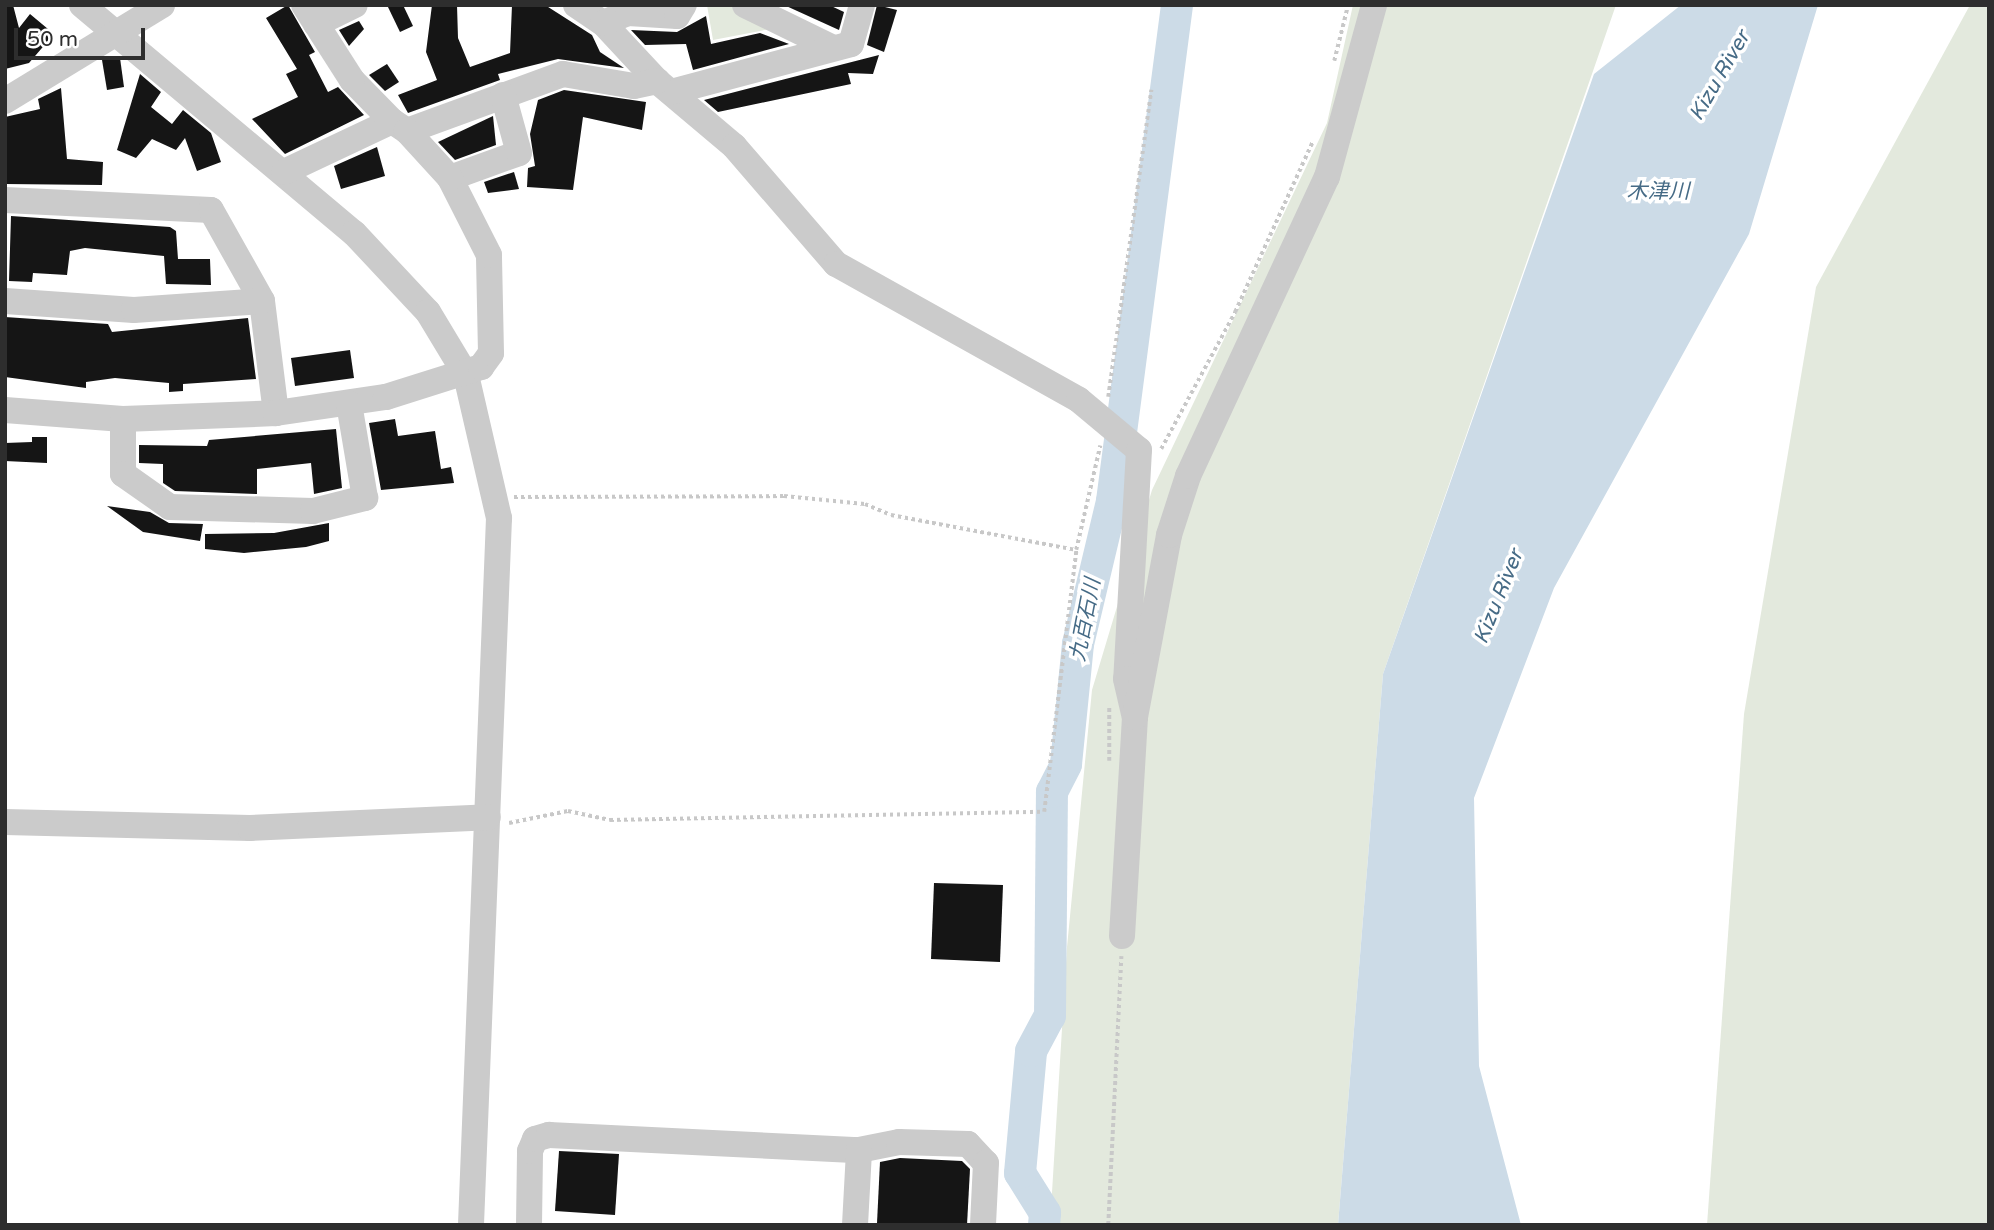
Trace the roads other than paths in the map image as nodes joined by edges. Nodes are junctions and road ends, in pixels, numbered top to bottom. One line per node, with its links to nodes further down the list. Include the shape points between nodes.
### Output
1 (82, 5): 11 (street)
2 (162, 5): 11 (street)
3 (355, 5): 9 (street)
4 (576, 5): 10 (street)
5 (684, 5): 10 (street, via 677,16 628,13)
6 (746, 5): 12 (street)
7 (862, 5): 12 (street, via 851,44)
8 (1374, 5): 27 (street, via 1349,116 1327,177 1188,476 1170,535)
9 (310, 15): 16 (street, via 352,80)
10 (603, 23): 13 (street)
11 (113, 32): 15 (street); 17 (street)
12 (833, 48): 13 (street)
13 (664, 87): 14 (street, via 562,74); 27 (street, via 734,146 836,264 1106,421 1139,457 1126,679)
14 (503, 95): 16 (street); 18 (street, via 519,153)
15 (5, 101)
16 (400, 126): 17 (street); 18 (street)
17 (284, 172): 22 (street, via 395,274)
18 (450, 178): 22 (street, via 492,268 491,354)
19 (5, 200): 21 (street, via 211,210)
20 (5, 301): 21 (street, via 134,310)
21 (262, 301): 25 (street)
22 (466, 375): 23 (street); 28 (street, via 498,496)
23 (349, 403): 25 (street); 26 (street, via 365,498 313,511 170,506 124,474)
24 (5, 410): 26 (street)
25 (276, 412): 26 (street)
26 (122, 419)
27 (1135, 717): 30 (street)
28 (488, 817): 29 (street, via 250,828); 32 (street)
29 (5, 822)
30 (1122, 936)
31 (859, 1150): 33 (street, via 549,1135 535,1139 530,1151); 34 (street); 35 (street, via 898,1142 968,1144 986,1163)
32 (476, 1224)
33 (529, 1225)
34 (855, 1225)
35 (983, 1225)

